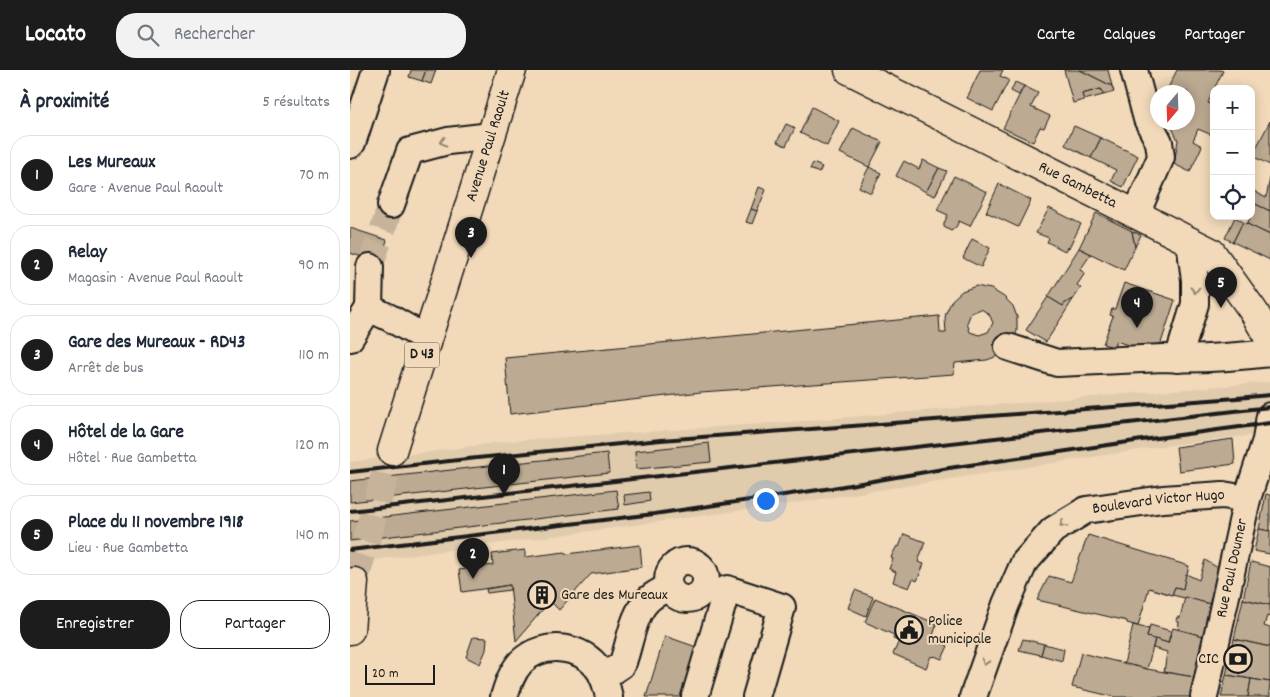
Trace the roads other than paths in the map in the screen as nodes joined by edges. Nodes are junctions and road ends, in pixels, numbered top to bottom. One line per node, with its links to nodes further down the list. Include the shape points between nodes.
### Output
1 (376, 70): 6 (street)
2 (512, 70): 5 (main road, Avenue Paul Raoult / D 43)
3 (849, 70): 8 (main road, Rue Gambetta)
4 (1134, 70): 8 (street, via 1147,119 1159,142 1161,157)
5 (491, 136): 7 (street, one-way to 7, via 448,141 410,151); 12 (main road, Avenue Paul Raoult / D 43)
6 (350, 145)
7 (391, 205)
8 (1136, 214): 9 (main road, Rue Gambetta)
9 (1190, 242): 13 (main road, Rue Gambetta, via 1211,252); 16 (street, one-way to 16, via 1195,304)
10 (365, 283): 11 (street); 12 (street, via 390,318)
11 (350, 338)
12 (427, 339): 18 (main road, Avenue Paul Raoult / D 43)
13 (1270, 340)
14 (1008, 347): 16 (street, via 1057,363)
15 (1270, 353): 16 (street)
16 (1178, 359)
17 (1269, 432): 19 (street, Rue Paul Doumer)
18 (392, 451)
19 (1247, 499): 27 (street, Boulevard Victor Hugo, one-way to 27, via 1223,495 1163,499 1086,510 1053,530 1024,562); 28 (street, Rue Paul Doumer)
20 (352, 586): 22 (main road)
21 (668, 586): 23 (street, via 643,606 623,662)
22 (350, 630)
23 (606, 687): 24 (street, via 595,664 585,656 569,649 550,648 536,652 521,663 510,678)
24 (504, 697)
25 (695, 697): 26 (street, via 727,589 782,606)
26 (756, 697)
27 (973, 697)
28 (1204, 697)

